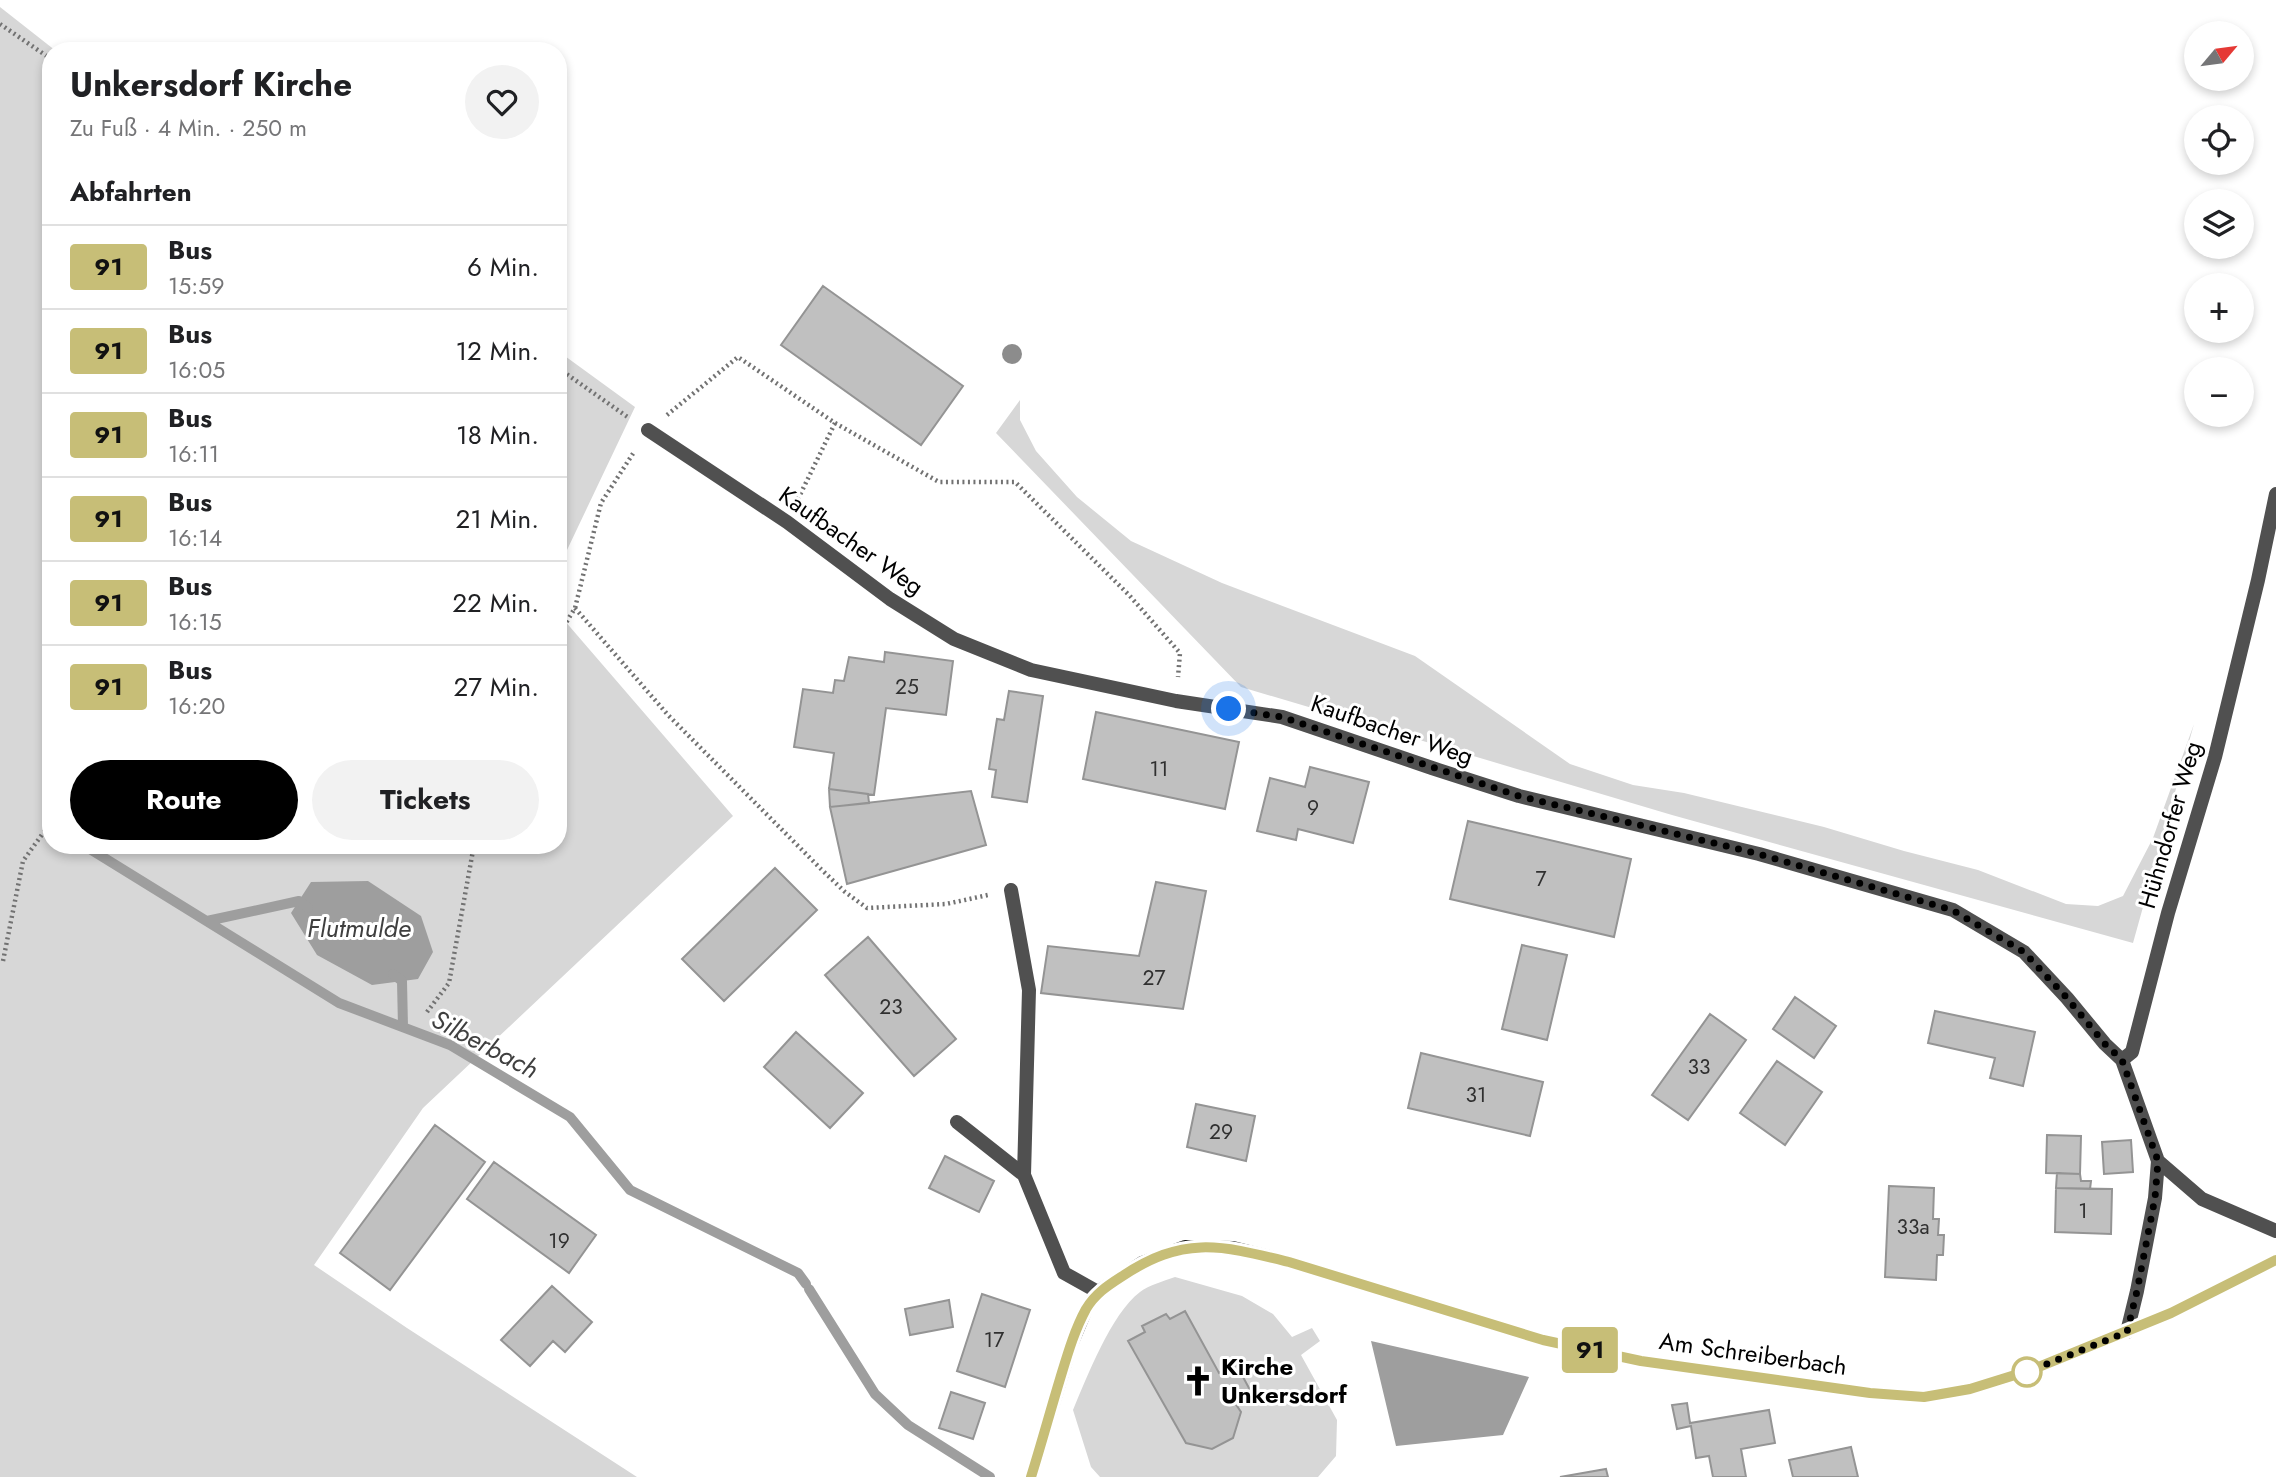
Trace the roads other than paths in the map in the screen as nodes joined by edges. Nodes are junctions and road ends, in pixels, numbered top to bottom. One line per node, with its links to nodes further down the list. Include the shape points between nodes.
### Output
1 (648, 430): 4 (street, Kaufbacher Weg, via 954,639 1031,670 1176,701 1282,717 1519,796 1759,854 1952,910 2024,952)
2 (2276, 494): 4 (street, Hühndorfer Weg, via 2215,757 2132,1052)
3 (1011, 890): 7 (street, via 1029,990)
4 (2122, 1060): 6 (street)
5 (957, 1122): 7 (street)
6 (2158, 1161): 8 (street, via 2202,1199); 11 (street, via 2155,1198)
7 (1024, 1175): 10 (street, via 1063,1273)
8 (2276, 1231)
9 (2276, 1260): 11 (street, Am Schreiberbach)
10 (1097, 1292): 11 (street, Am Schreiberbach, via 1142,1263 1185,1247 1233,1248 1543,1340 1641,1361 1924,1397 2031,1370); 12 (street, Am Schreiberbach, via 1070,1347)
11 (2127, 1332)
12 (1031, 1476)

